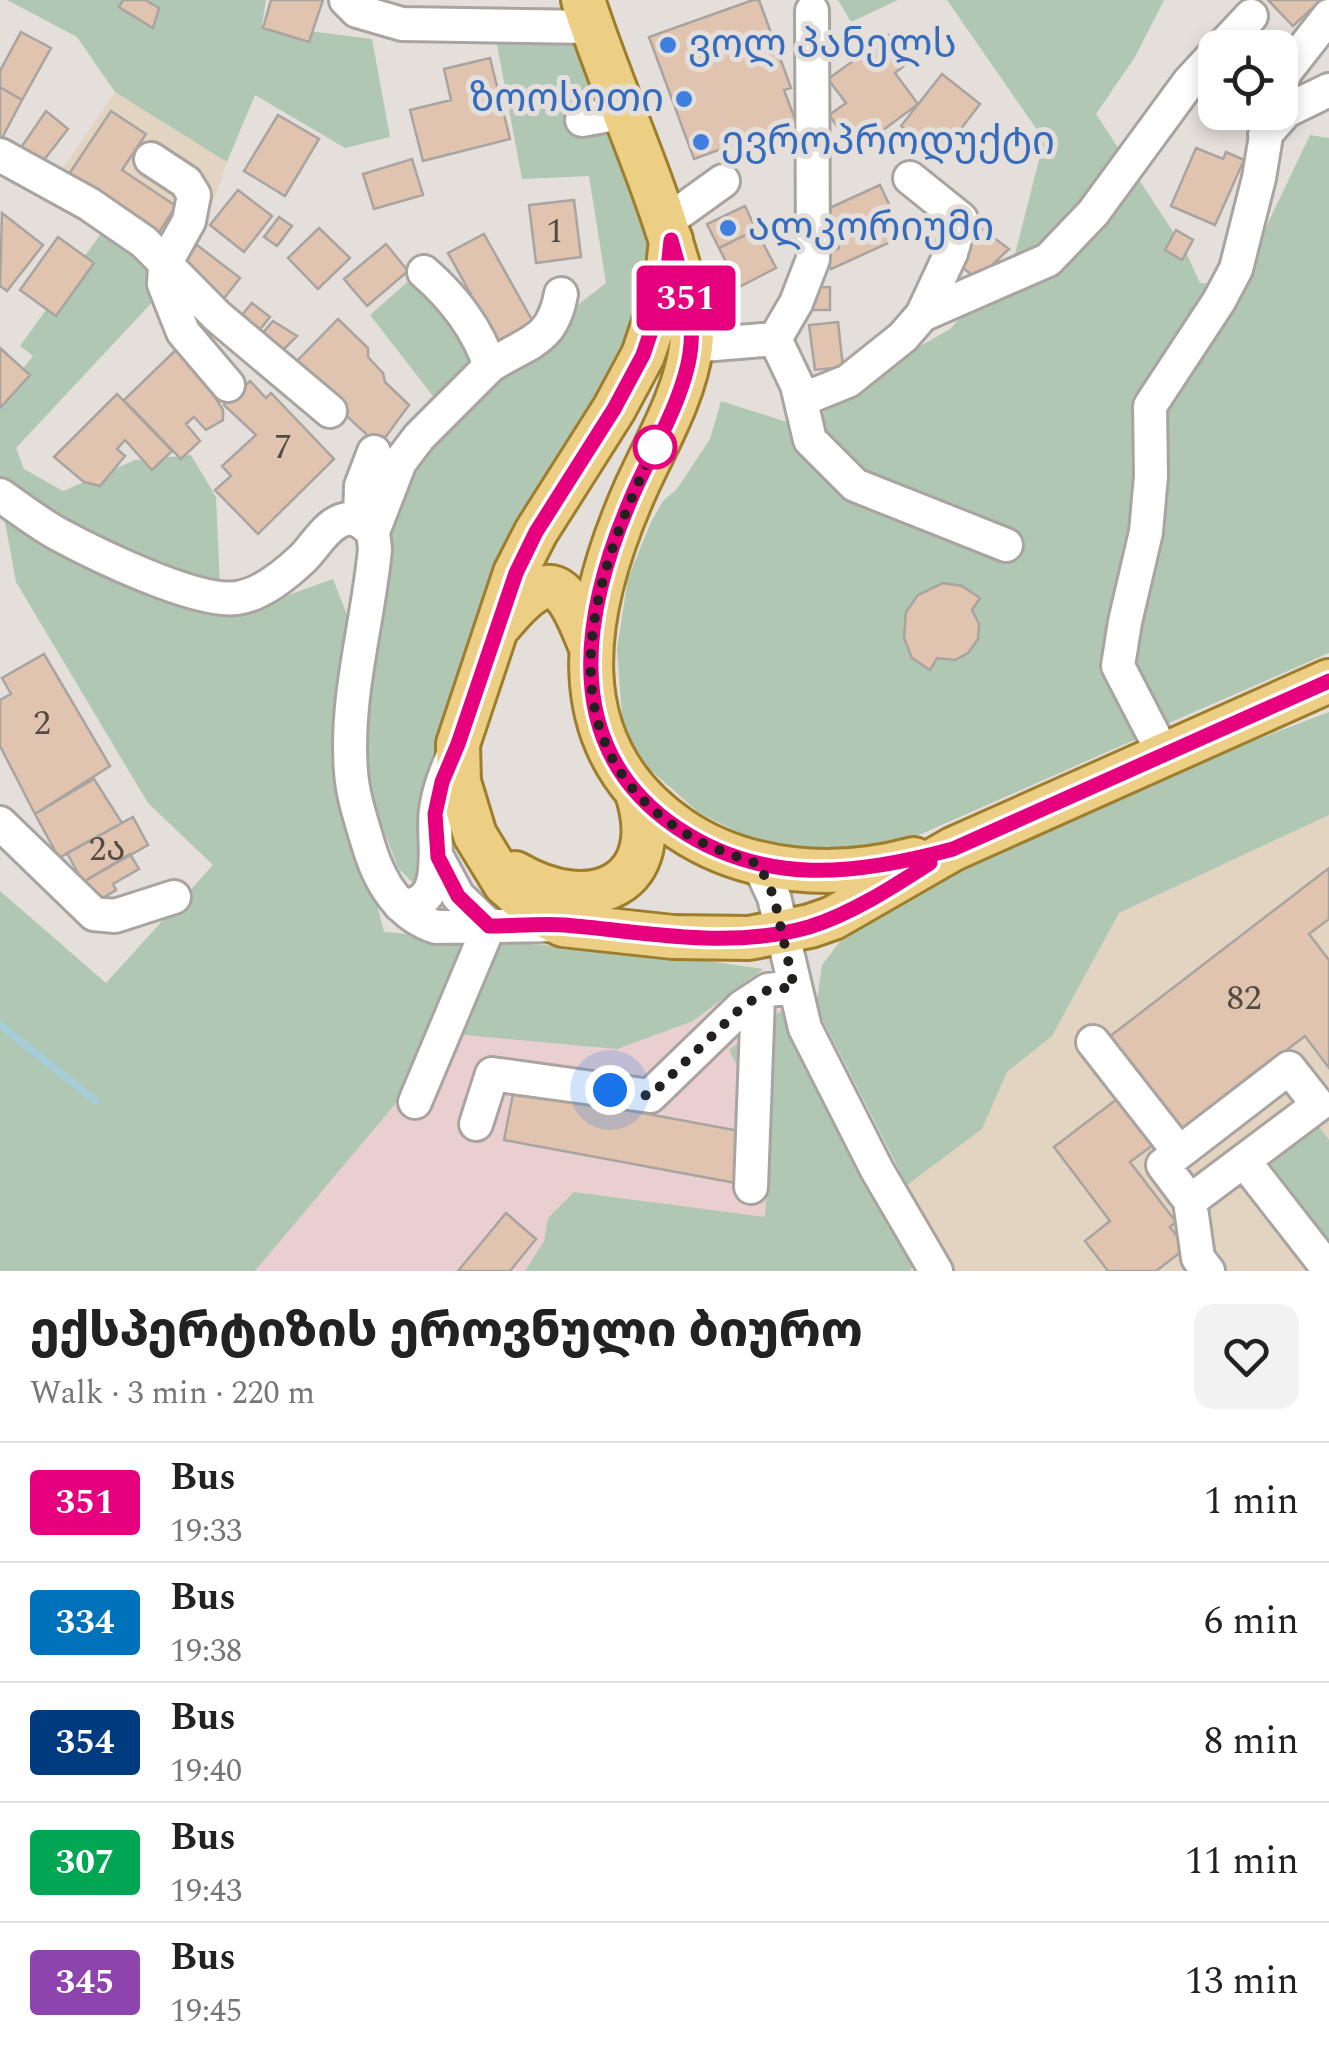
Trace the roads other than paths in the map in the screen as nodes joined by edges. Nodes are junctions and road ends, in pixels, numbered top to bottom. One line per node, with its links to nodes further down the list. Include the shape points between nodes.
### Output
1 (346, 0): 3 (street, via 364,14 402,24)
2 (812, 11): 23 (street, via 813,259)
3 (587, 13): 11 (main road)
4 (1251, 16): 6 (street)
5 (1329, 16): 7 (street)
6 (1238, 30)
7 (1298, 55)
8 (1198, 72): 22 (street, via 1094,213 1048,260)
9 (1329, 90): 10 (street)
10 (1298, 105)
11 (626, 112): 12 (street); 18 (main road)
12 (582, 120)
13 (1266, 130): 37 (street, via 1236,269 1150,406 1146,532 1118,666)
14 (0, 154): 19 (street, via 89,204)
15 (151, 159): 19 (street, via 194,195 189,220)
16 (910, 178): 22 (street, via 961,219)
17 (723, 181): 18 (street)
18 (668, 231): 24 (main road, via 690,312); 33 (main road, via 666,287 643,355 536,532)
19 (164, 264): 26 (street, via 164,284 182,332); 28 (street)
20 (424, 272): 25 (street, via 480,335)
21 (561, 294): 25 (street, via 550,331)
22 (913, 326): 27 (street, via 848,382)
23 (775, 339): 24 (street); 27 (street)
24 (691, 346): 34 (main road, via 666,423 618,529)
25 (490, 366): 31 (street, via 418,437)
26 (228, 385)
27 (801, 400): 32 (street, via 810,440 855,485)
28 (330, 411)
29 (374, 452): 31 (street, via 361,486)
30 (0, 496): 31 (street, via 58,534 219,600 267,586 334,524 348,519)
31 (366, 526): 45 (street, via 374,567 349,731 351,776 375,867)
32 (1006, 545)
33 (498, 628): 34 (main road, via 531,591 555,588 573,603); 36 (main road)
34 (590, 643): 38 (main road, via 597,722)
35 (1329, 681): 37 (main road)
36 (458, 744): 40 (main road, via 459,782); 42 (street, via 435,814)
37 (1163, 753): 41 (main road)
38 (636, 790): 40 (main road, via 646,832 642,849 628,874 602,891 559,893 534,884); 43 (main road, via 691,837)
39 (0, 823): 44 (street, via 94,914 115,916)
40 (475, 835): 47 (main road, via 505,884)
41 (953, 849): 43 (main road, via 865,870); 46 (main road)
42 (438, 857): 45 (street, via 423,899); 48 (street, via 458,896)
43 (759, 864): 49 (street)
44 (174, 897)
45 (400, 905): 48 (street, via 436,926)
46 (833, 918): 49 (main road); 50 (street)
47 (562, 925): 48 (street); 49 (main road, via 673,938)
48 (489, 926): 53 (street)
49 (781, 933): 50 (street)
50 (793, 985): 51 (street); 59 (street, via 805,1028)
51 (758, 996): 54 (street, via 650,1096 492,1074); 57 (street)
52 (1093, 1042): 55 (street)
53 (414, 1102)
54 (476, 1124)
55 (1180, 1152): 56 (street, via 1289,1068 1318,1105); 58 (street, via 1163,1165)
56 (1244, 1161): 58 (street); 60 (street)
57 (751, 1187)
58 (1190, 1201): 61 (street, via 1198,1258)
59 (930, 1267)
60 (1329, 1270)
61 (1208, 1271)

